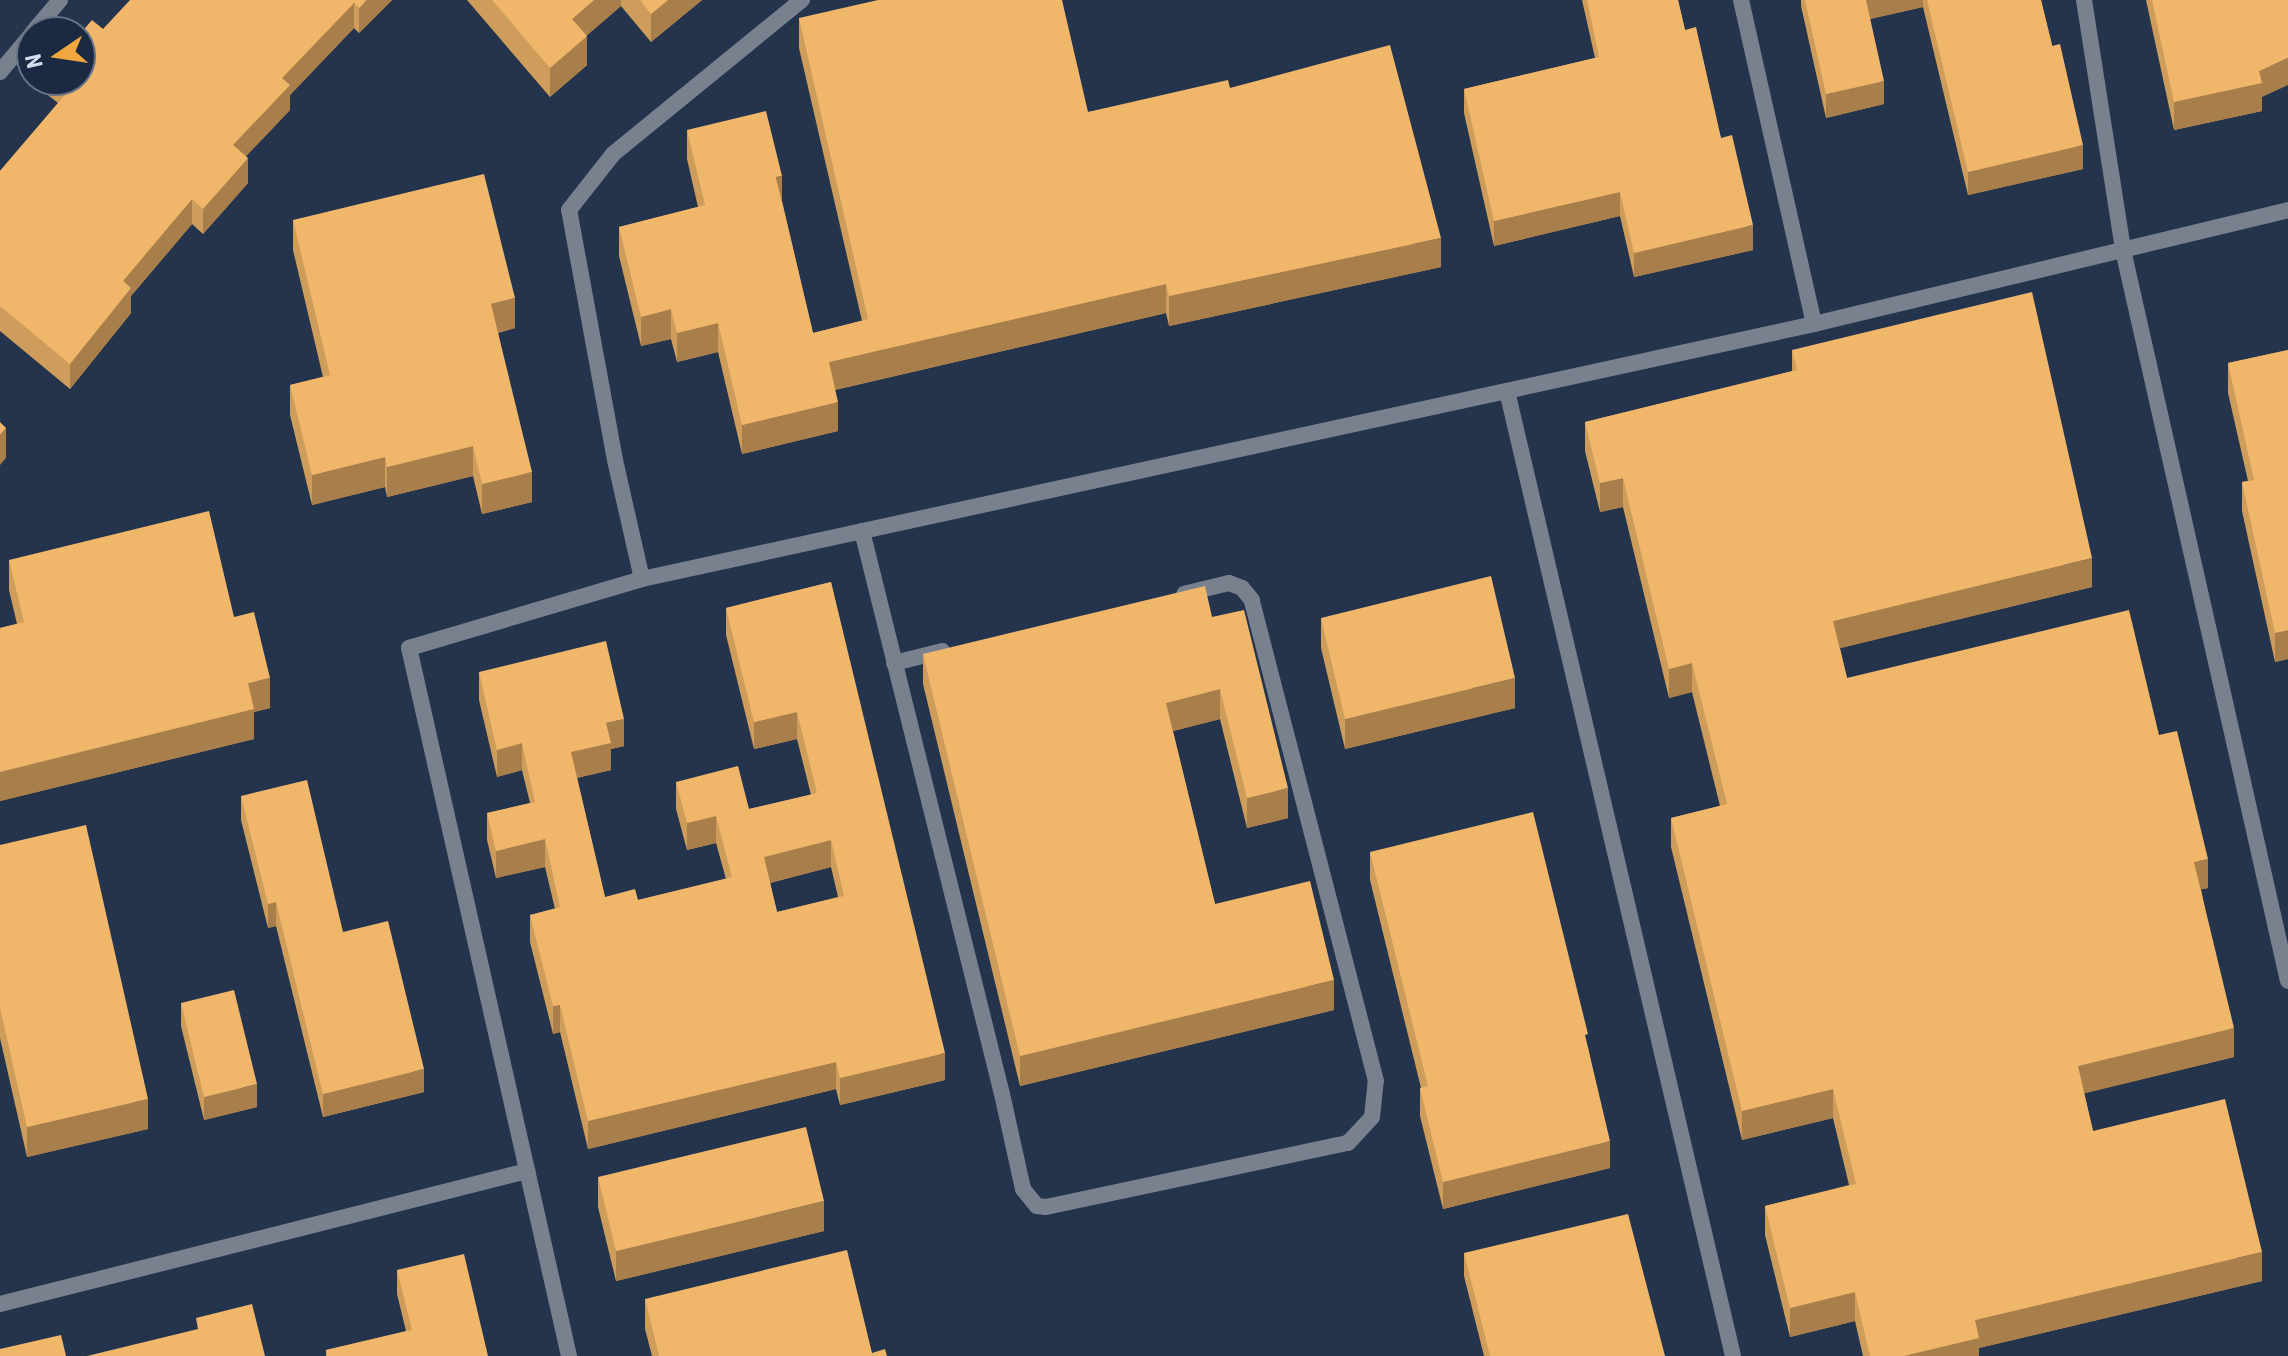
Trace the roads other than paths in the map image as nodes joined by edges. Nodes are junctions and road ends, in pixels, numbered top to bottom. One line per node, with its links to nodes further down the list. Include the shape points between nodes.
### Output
1 (60, 0): 5 (street)
2 (802, 0): 13 (street, via 613,154 569,210)
3 (1741, 0): 10 (street)
4 (2084, 0): 9 (street)
5 (47, 16)
6 (16, 53): 7 (street)
7 (0, 72)
8 (2288, 210): 9 (street)
9 (2123, 250): 10 (street); 17 (street)
10 (1814, 324): 11 (street)
11 (1507, 391): 12 (street); 21 (street)
12 (862, 531): 13 (street); 16 (street)
13 (642, 579): 18 (street, via 409,648)
14 (1171, 597): 16 (street, via 1229,583 1252,600 1376,1081 1372,1117 1348,1143 1037,1206 1023,1189)
15 (953, 649): 16 (street)
16 (894, 663)
17 (2288, 981)
18 (527, 1171): 19 (street); 20 (street)
19 (0, 1304)
20 (569, 1356)
21 (1733, 1356)

